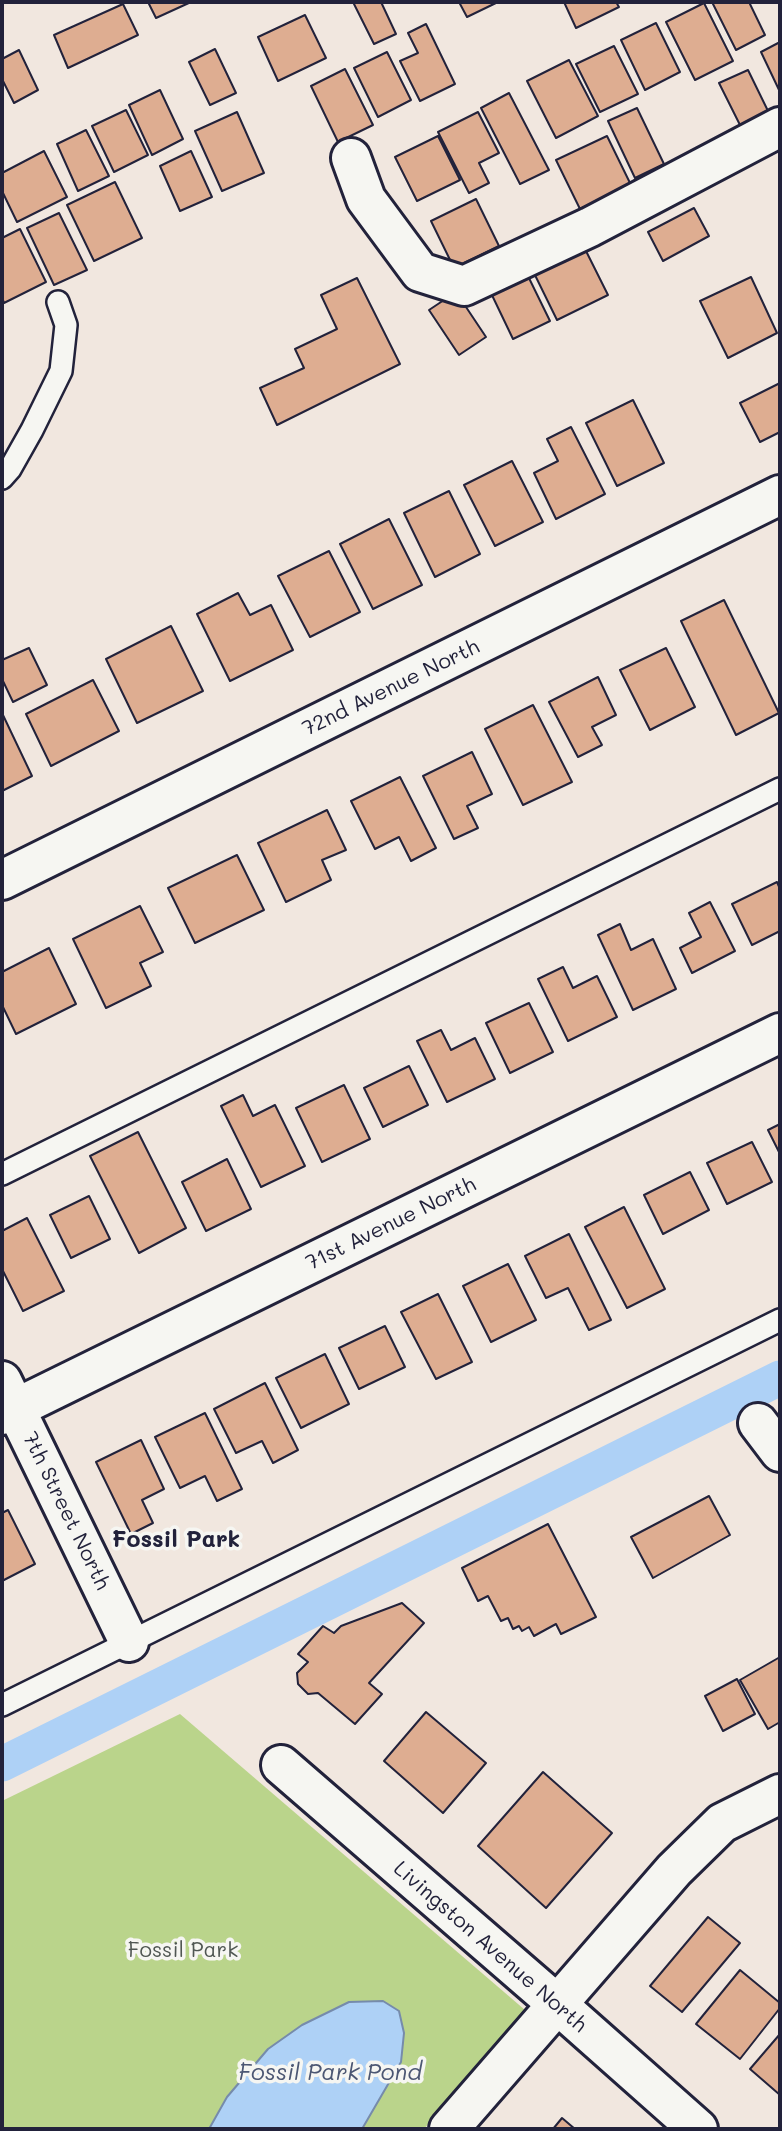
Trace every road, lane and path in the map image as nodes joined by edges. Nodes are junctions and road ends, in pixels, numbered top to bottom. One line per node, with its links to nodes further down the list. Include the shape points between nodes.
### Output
1 (780, 127): 2 (street, via 590,227 464,286 420,272 366,199)
2 (351, 158)
3 (58, 302): 4 (lane, via 66,325 61,371)
4 (2, 478)
5 (780, 495): 7 (street, 72nd Avenue North)
6 (780, 789): 9 (lane)
7 (2, 880)
8 (780, 1033): 11 (street, 71st Avenue North)
9 (2, 1174)
10 (780, 1320): 12 (lane)
11 (6, 1401): 12 (street, 7th Street North)
12 (129, 1642): 13 (lane)
13 (2, 1705)
14 (281, 1765): 16 (street, Livingston Avenue North)
15 (780, 1794): 16 (street, via 712,1832)
16 (557, 2004): 17 (street); 18 (street, Livingston Avenue North)
17 (449, 2129)
18 (698, 2129)

